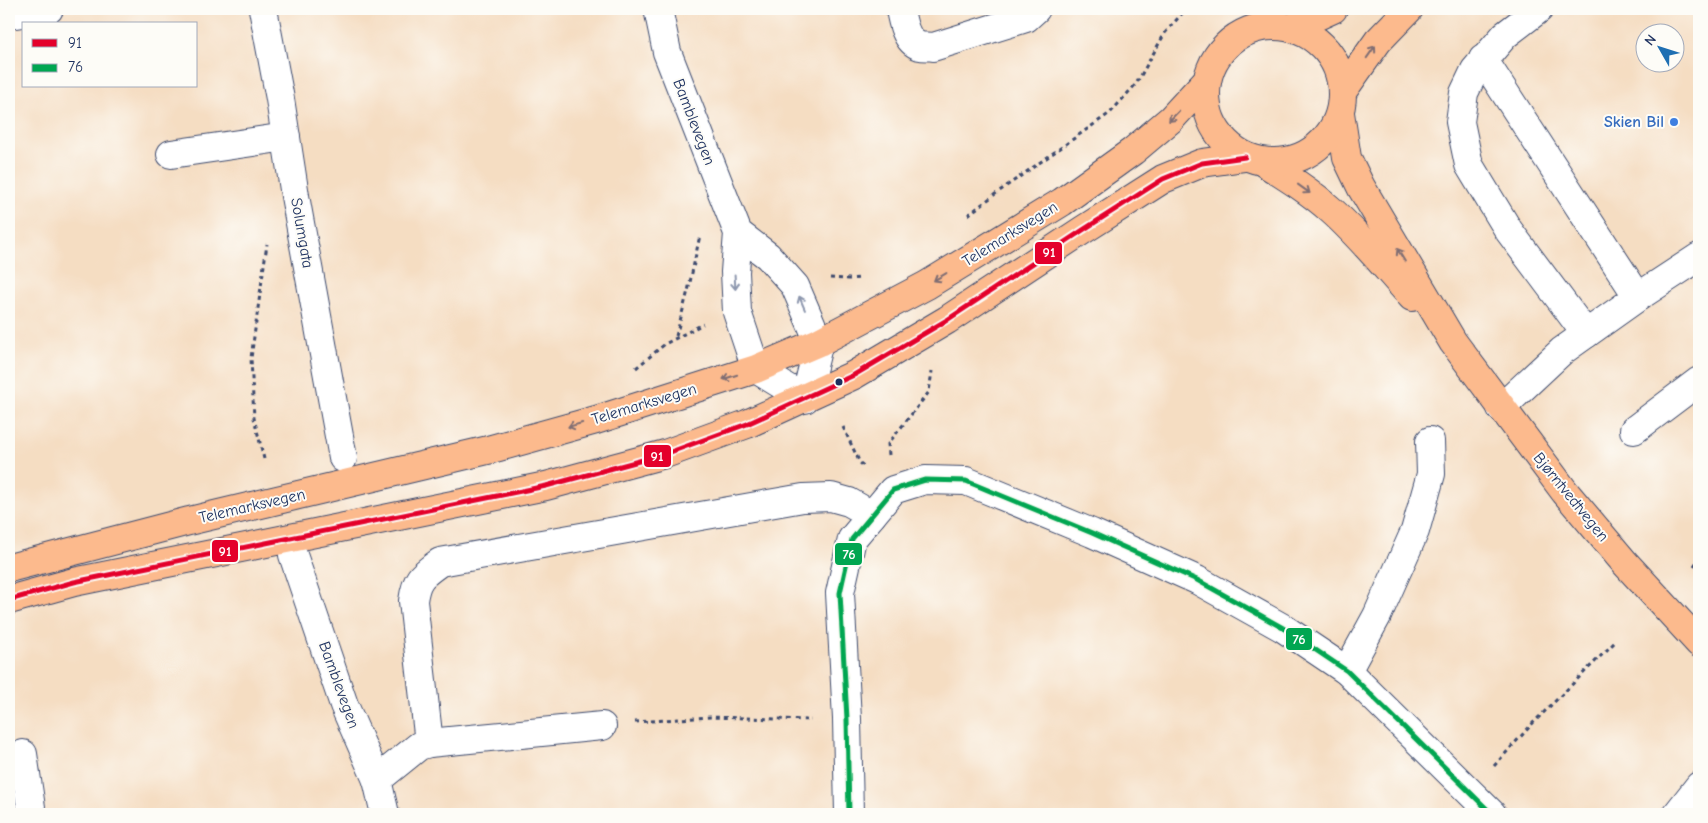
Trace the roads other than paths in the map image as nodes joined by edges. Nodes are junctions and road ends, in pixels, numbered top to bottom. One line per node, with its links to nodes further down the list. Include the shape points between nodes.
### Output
1 (49, 9): 9 (street)
2 (263, 9): 14 (street, Solumgata)
3 (658, 9): 17 (street, Bamblevegen, via 667,52)
4 (900, 9): 5 (street, via 904,27 913,41 919,46 932,47 1026,18)
5 (1036, 9)
6 (1333, 9): 10 (main road, Telemarksvegen)
7 (1409, 9): 13 (main road, one-way to 7, via 1378,41)
8 (1538, 9): 11 (street, via 1505,35)
9 (9, 15)
10 (1291, 28): 12 (main road, Telemarksvegen, via 1272,25 1254,28 1238,36 1213,62); 13 (main road, Telemarksvegen, via 1322,44 1332,58 1339,74)
11 (1483, 59): 19 (street); 20 (street, via 1464,93 1460,122 1469,165 1509,231)
12 (1207, 80): 16 (main road, Telemarksvegen, via 1205,98 1217,133 1230,147); 21 (main road, Telemarksvegen, one-way to 21, via 1172,119 1134,151 1062,202 927,285)
13 (1341, 103): 16 (main road, via 1333,128 1310,152 1287,161); 22 (main road, Bjørntvedtvegen, one-way to 13, via 1347,158)
14 (286, 137): 15 (street); 29 (street, Solumgata)
15 (171, 154)
16 (1254, 160): 22 (main road, Bjørntvedtvegen, one-way to 22, via 1304,188 1332,211); 25 (main road, via 1202,162 1163,179 948,320 854,375)
17 (738, 234): 21 (street, one-way to 17, via 795,286 768,256); 23 (street, Bamblevegen, one-way to 23, via 735,272 737,312)
18 (1699, 257): 19 (street)
19 (1638, 297): 20 (street)
20 (1586, 334): 26 (street, via 1562,351)
21 (819, 342): 23 (main road, Telemarksvegen); 25 (street)
22 (1453, 342): 26 (main road, Bjørntvedtvegen)
23 (756, 369): 25 (street); 32 (main road, Telemarksvegen, one-way to 32, via 596,420 488,450 189,520)
24 (1699, 381): 27 (street)
25 (805, 399): 33 (main road, via 665,454 546,486 74,582)
26 (1502, 408): 34 (main road, Bjørntvedtvegen, via 1565,492)
27 (1634, 430)
28 (1430, 441): 35 (street, via 1431,474 1415,531 1377,616)
29 (342, 458)
30 (872, 515): 35 (street, via 893,490 925,480 966,481 1092,532 1197,580 1283,628); 37 (street, via 849,502 831,497 803,498 440,562 415,586 413,601); 43 (street, via 852,539 840,593)
31 (293, 555): 39 (street, Bamblevegen, via 344,704)
32 (9, 568)
33 (9, 600)
34 (1699, 643)
35 (1347, 671): 44 (street)
36 (602, 726): 37 (street)
37 (429, 743): 39 (street, via 419,746)
38 (24, 754): 41 (street)
39 (377, 780): 42 (street, Bamblevegen)
40 (1699, 786): 45 (street)
41 (32, 814)
42 (385, 814)
43 (850, 814)
44 (1492, 814)
45 (1677, 814)

